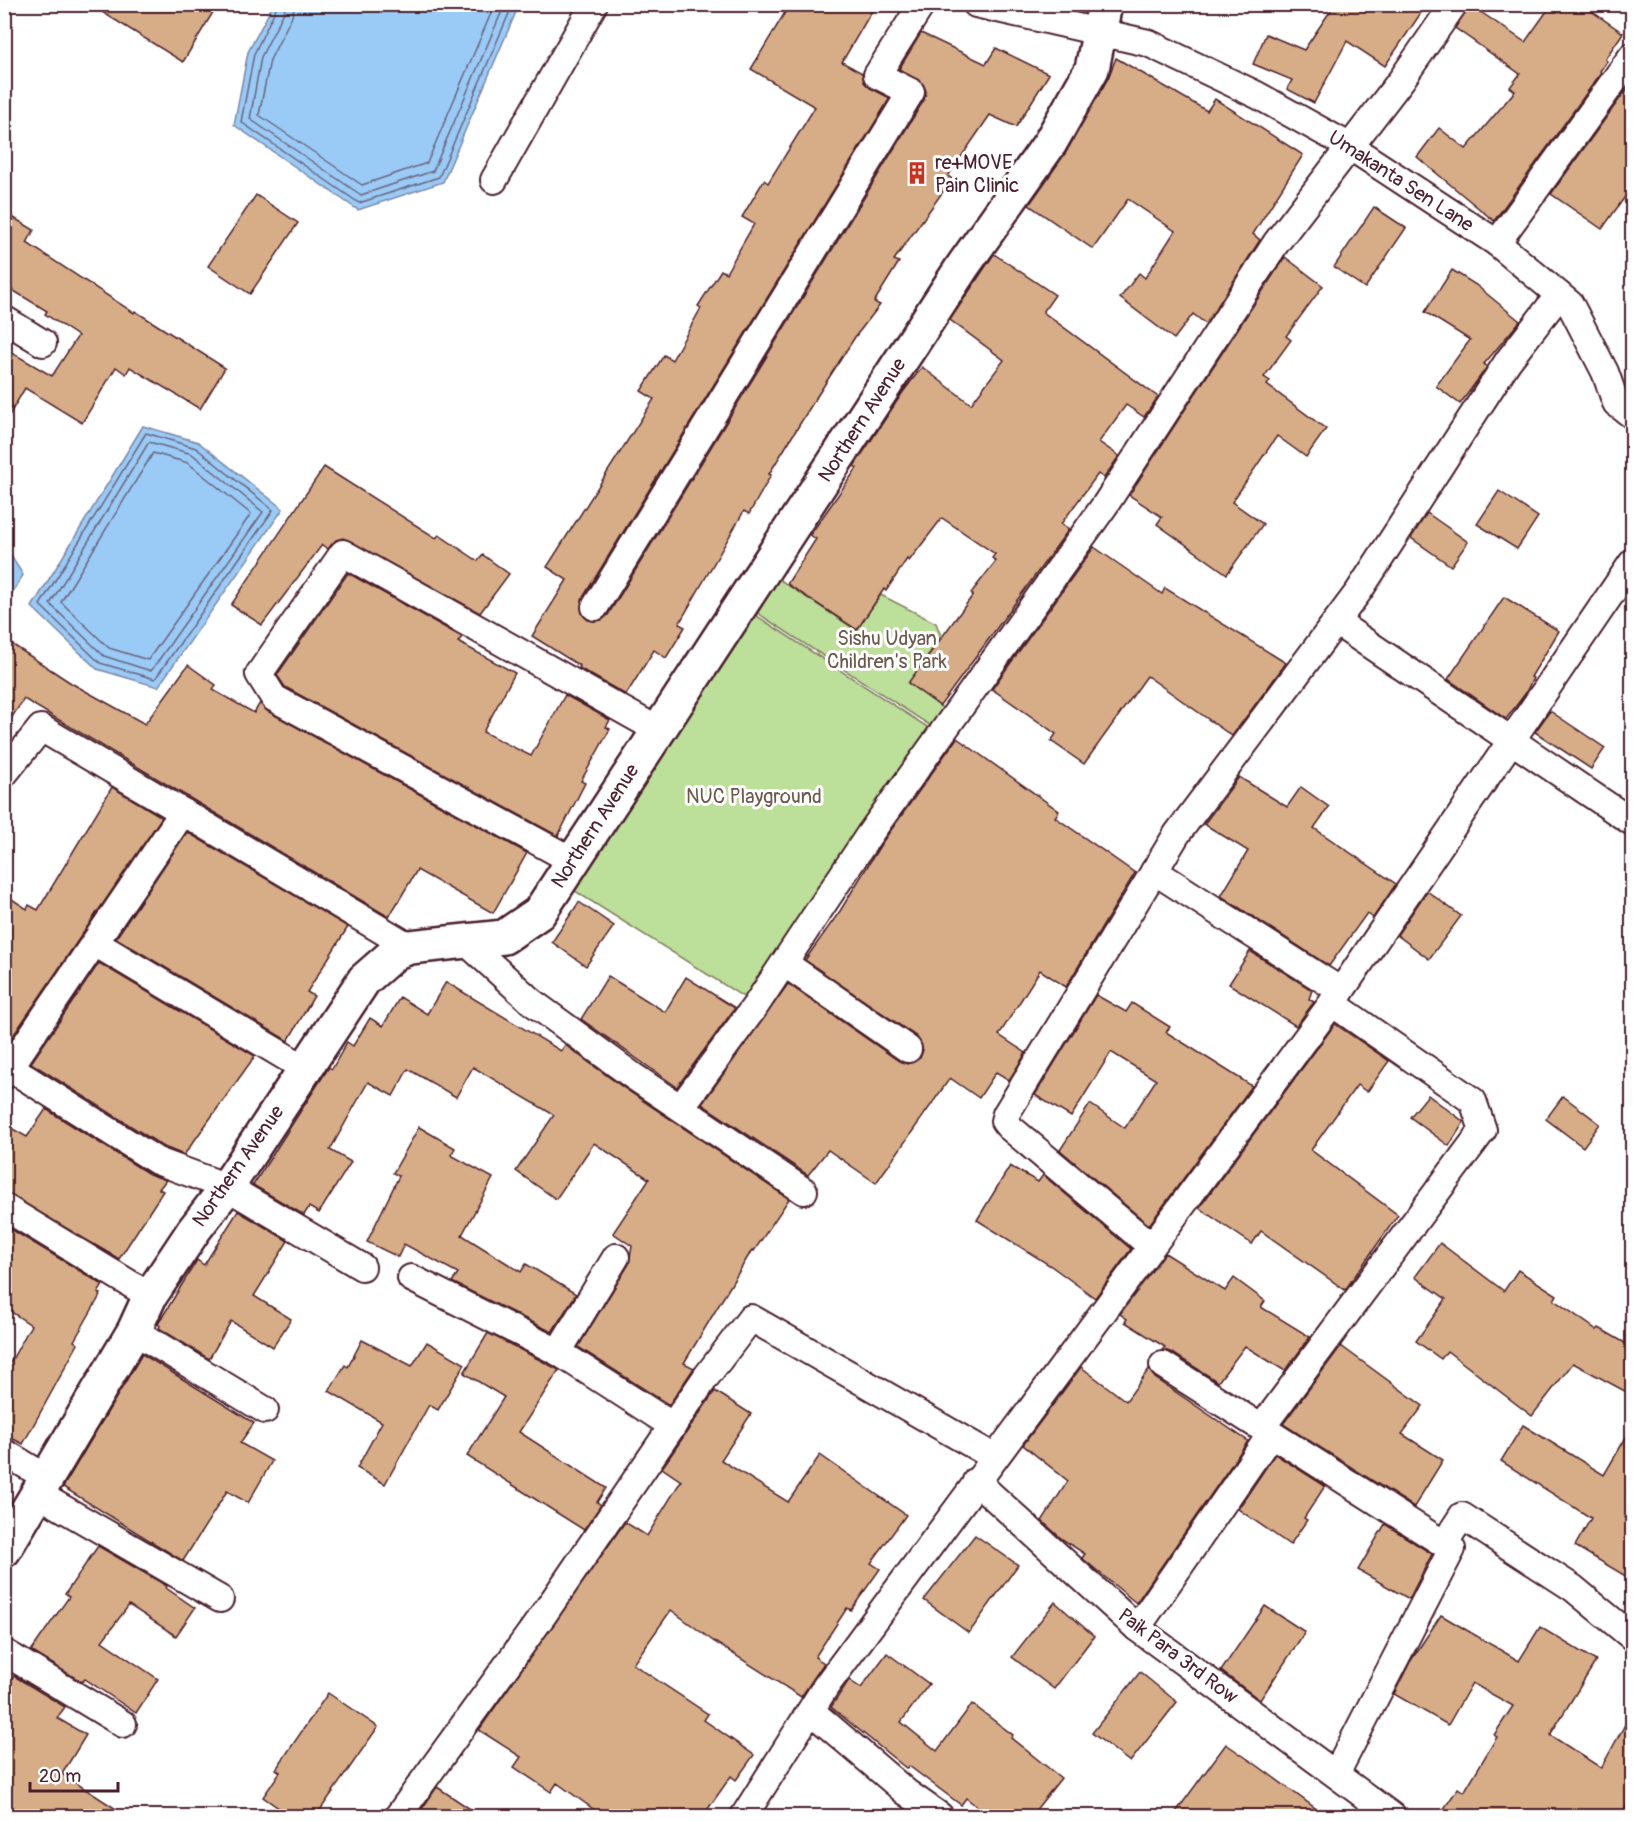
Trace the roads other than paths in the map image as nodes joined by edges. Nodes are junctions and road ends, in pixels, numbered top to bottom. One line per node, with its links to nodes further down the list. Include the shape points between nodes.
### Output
1 (594, 4): 8 (street)
2 (922, 4): 15 (street, via 877,75 911,92)
3 (976, 4): 5 (street, Umakanta Sen Lane)
4 (1454, 4): 7 (street)
5 (1102, 19): 7 (street, Umakanta Sen Lane, via 1257,95); 17 (street, Northern Avenue, via 1092,69 1050,143 963,266)
6 (1632, 56): 9 (street)
7 (1349, 146): 9 (street, Umakanta Sen Lane); 27 (street, via 1276,243 1105,505 869,836)
8 (494, 180)
9 (1497, 243): 10 (street, Umakanta Sen Lane)
10 (1559, 295): 13 (street, Umakanta Sen Lane, via 1570,304 1616,402); 16 (street, via 1509,362)
11 (4, 318): 12 (street)
12 (43, 343)
13 (1632, 415)
14 (1632, 562): 18 (street)
15 (595, 607)
16 (1335, 622): 18 (street); 23 (street, via 1177,834)
17 (658, 730): 22 (street, Northern Avenue); 22 (street, via 343,553 259,674 274,698)
18 (1511, 739): 21 (street); 28 (street)
19 (4, 774): 20 (street, via 41,728)
20 (183, 812): 25 (street); 26 (street)
21 (1632, 822)
22 (573, 861): 24 (street, Northern Avenue, via 539,913 504,937)
23 (1154, 871): 28 (street); 36 (street, via 1004,1121)
24 (466, 942): 26 (street, Northern Avenue); 32 (street, via 532,1002)
25 (95, 943): 30 (street); 31 (street)
26 (410, 948): 30 (street, Northern Avenue, via 396,952 364,980)
27 (784, 963): 29 (street); 32 (street)
28 (1336, 997): 36 (street); 46 (street, via 1473,1101 1483,1130)
29 (908, 1049)
30 (304, 1068): 33 (street, Northern Avenue)
31 (7, 1072): 33 (street, via 157,1161)
32 (681, 1107): 34 (street)
33 (227, 1187): 38 (street); 40 (street, Northern Avenue)
34 (804, 1191)
35 (4, 1207): 40 (street)
36 (1151, 1246): 48 (street)
37 (616, 1257): 42 (street)
38 (362, 1267)
39 (411, 1278): 42 (street)
40 (150, 1296): 41 (street, Northern Avenue)
41 (134, 1331): 44 (street); 50 (street, Northern Avenue)
42 (558, 1352): 45 (street)
43 (1163, 1365): 46 (street)
44 (265, 1410)
45 (673, 1426): 48 (street, via 751,1318); 60 (street)
46 (1266, 1431): 51 (street); 54 (street)
47 (4, 1452): 50 (street)
48 (994, 1457): 49 (street)
49 (976, 1481): 54 (street, Paik Para 3rd Row); 57 (street)
50 (42, 1486): 52 (street, Northern Avenue); 53 (street)
51 (1444, 1544): 55 (street, via 1462,1516 1573,1588); 59 (street, via 1452,1550)
52 (4, 1550)
53 (220, 1599)
54 (1137, 1628): 59 (street, Paik Para 3rd Row)
55 (1632, 1637)
56 (4, 1652): 58 (street)
57 (811, 1711): 61 (street); 62 (street)
58 (123, 1724)
59 (1336, 1774): 63 (street, Paik Para 3rd Row)
60 (398, 1816)
61 (744, 1816)
62 (940, 1816)
63 (1392, 1816)

